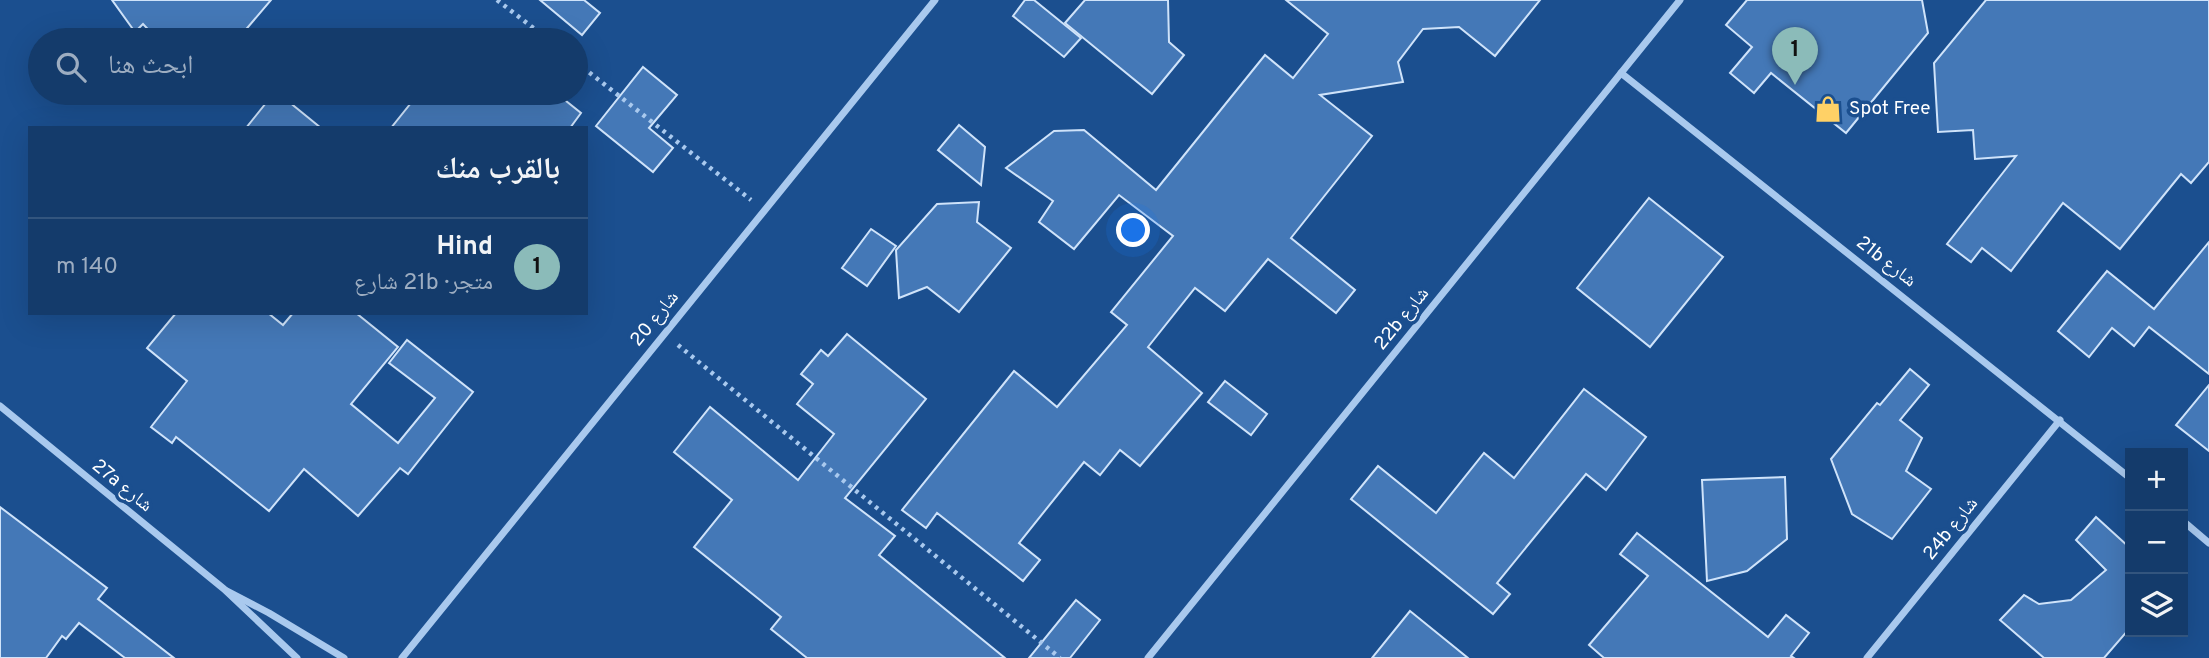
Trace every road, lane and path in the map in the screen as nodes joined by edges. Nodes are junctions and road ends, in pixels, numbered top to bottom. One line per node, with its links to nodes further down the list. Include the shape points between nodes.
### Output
1 (497, 0): 4 (path)
2 (935, 0): 7 (street, شارع 20)
3 (1680, 0): 6 (street, 22b شارع)
4 (533, 28)
5 (588, 71): 7 (path)
6 (1621, 73): 10 (street, 21b شارع); 19 (street, 22b شارع)
7 (763, 209): 8 (street, شارع 20)
8 (663, 334): 17 (street, شارع 20); 18 (path)
9 (0, 406): 14 (street, 27a شارع)
10 (2060, 420): 11 (street, 21b شارع); 20 (street, 24b شارع)
11 (2125, 474)
12 (2188, 525): 13 (street)
13 (2209, 543)
14 (224, 589): 15 (street, 27a شارع); 16 (street, 27a شارع)
15 (297, 658)
16 (344, 658)
17 (402, 658)
18 (1060, 658)
19 (1148, 658)
20 (1867, 658)

